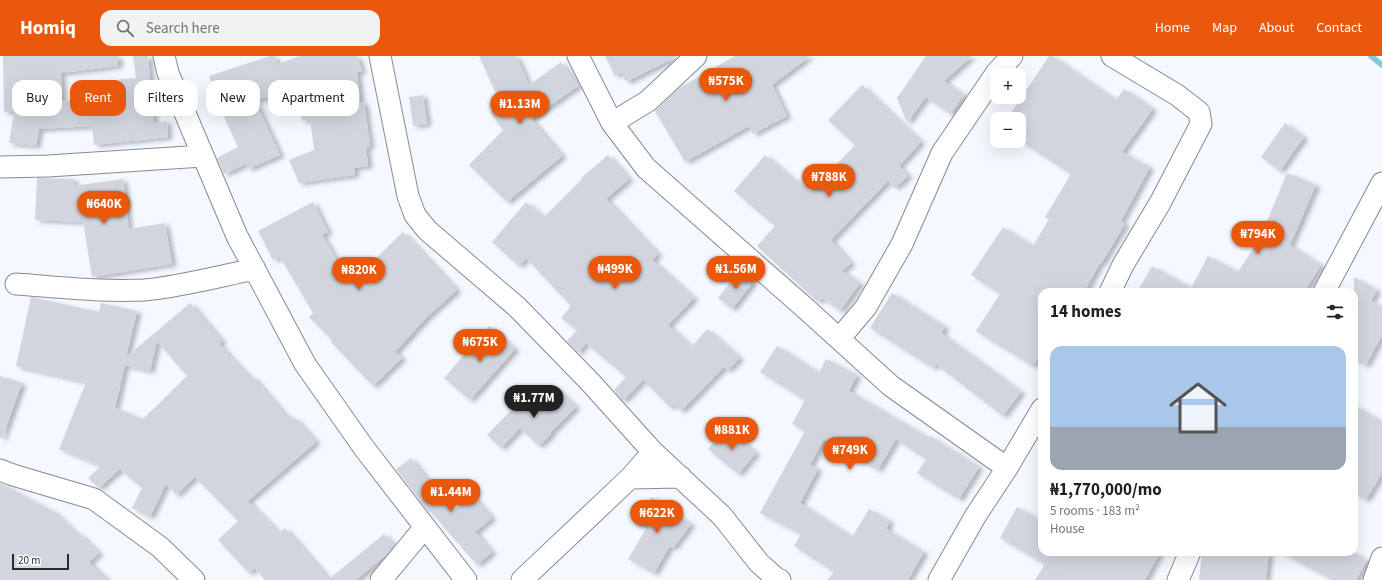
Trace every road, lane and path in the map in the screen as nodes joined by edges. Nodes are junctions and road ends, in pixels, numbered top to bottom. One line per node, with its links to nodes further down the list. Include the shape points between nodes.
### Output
1 (164, 56): 8 (street, via 168,72)
2 (380, 56): 17 (street, via 408,196 415,215 427,230 517,307)
3 (578, 56): 7 (street)
4 (696, 56): 7 (street, via 648,101)
5 (1012, 56): 15 (street, via 997,72 942,153 902,244 866,307)
6 (1112, 56): 13 (street, via 1199,112 1201,124)
7 (612, 123): 15 (street, via 646,168)
8 (204, 156): 9 (street); 11 (street)
9 (0, 167)
10 (1382, 182): 14 (street)
11 (255, 269): 12 (street, via 145,290 104,291); 22 (street, via 305,364 364,448)
12 (16, 284)
13 (1112, 288)
14 (1326, 288)
15 (839, 339): 18 (street, via 891,386)
16 (1038, 416): 18 (street)
17 (653, 452): 20 (street); 21 (street)
18 (1007, 468): 30 (street, via 976,515)
19 (0, 470): 25 (street, via 94,499 160,547)
20 (681, 477): 21 (street); 29 (street, via 722,516 759,563)
21 (630, 478): 28 (street)
22 (425, 527): 26 (street); 27 (street)
23 (1188, 556): 31 (street)
24 (1382, 558): 32 (street)
25 (188, 578)
26 (381, 580)
27 (466, 580)
28 (522, 580)
29 (780, 580)
30 (939, 580)
31 (1178, 580)
32 (1374, 580)

